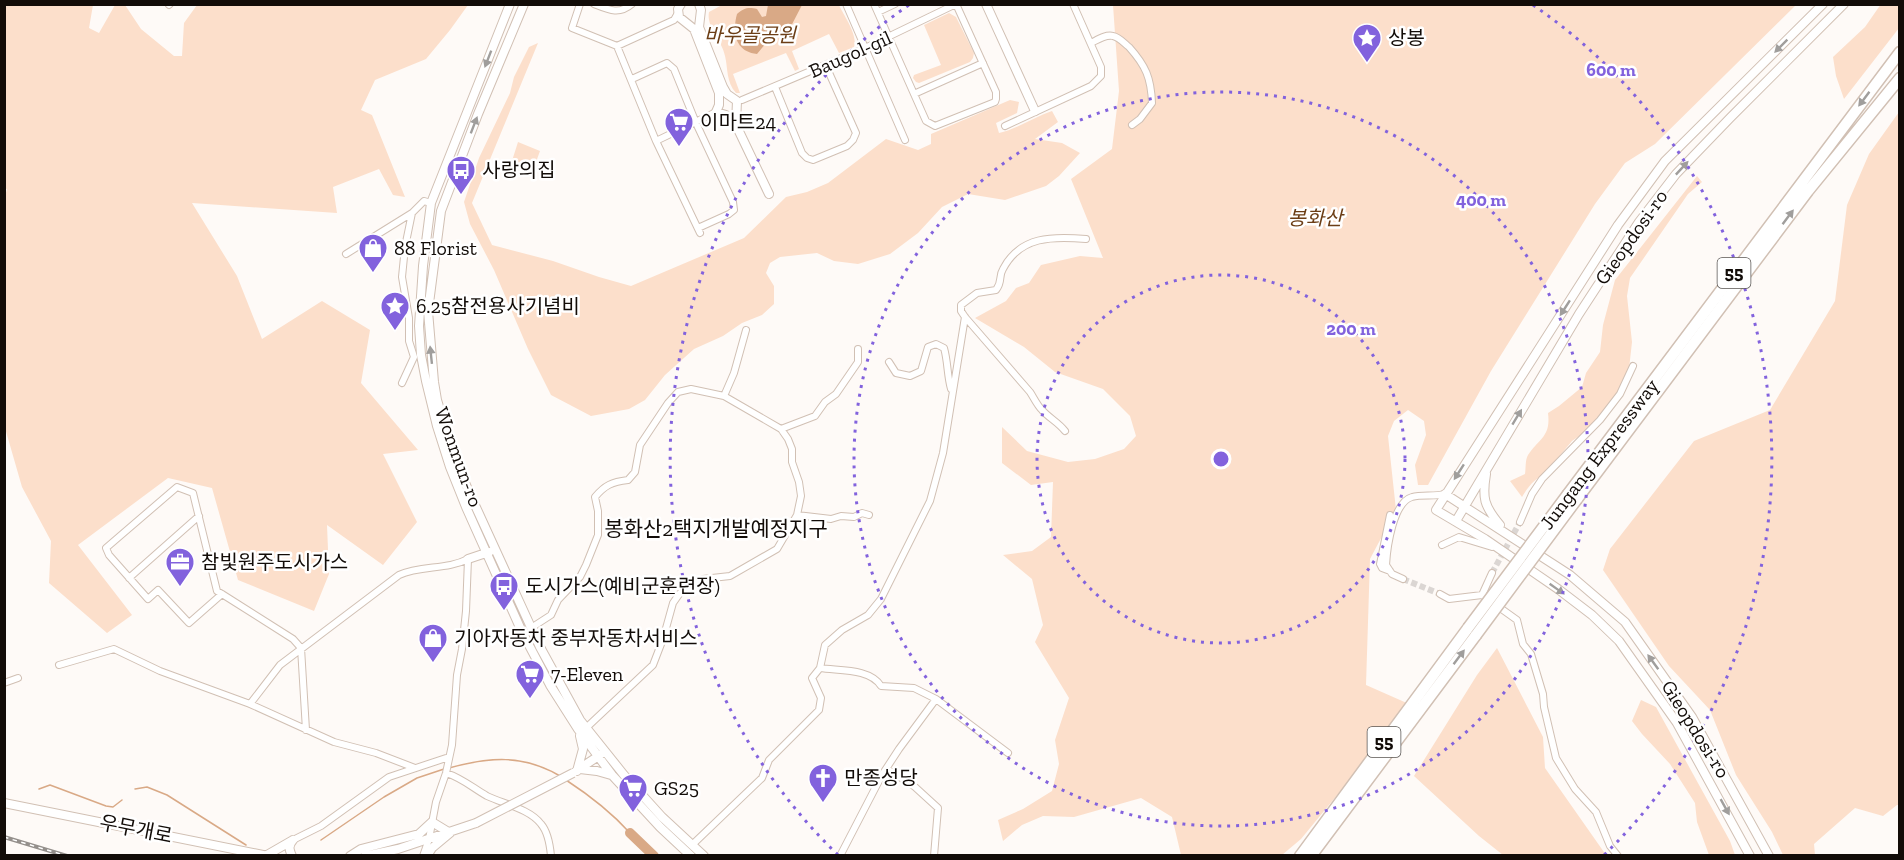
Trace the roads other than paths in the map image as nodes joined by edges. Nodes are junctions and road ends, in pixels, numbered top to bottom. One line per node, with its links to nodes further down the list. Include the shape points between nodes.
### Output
1 (510, 4): 38 (street, Wonmun-ro, one-way to 38)
2 (524, 4): 68 (street, Wonmun-ro, one-way to 2, via 442,420 434,382 428,311 441,211)
3 (580, 4): 19 (street, via 573,28)
4 (594, 4): 5 (street, via 615,12)
5 (633, 4)
6 (846, 4): 20 (street)
7 (874, 4): 15 (street)
8 (895, 4): 15 (street)
9 (956, 4): 17 (street, Baugol-gil); 22 (street)
10 (986, 4): 30 (street)
11 (1073, 4): 18 (street)
12 (1823, 4): 54 (street, Gieopdosi-ro, one-way to 54, via 1665,161 1618,225)
13 (1844, 4): 53 (street, Gieopdosi-ro, one-way to 13, via 1639,222 1676,174)
14 (703, 8): 16 (street, via 695,23); 28 (street, via 701,31 724,91)
15 (878, 12): 17 (street)
16 (680, 13): 19 (street); 29 (street, via 694,29 719,93)
17 (890, 37): 20 (street, Baugol-gil); 27 (street)
18 (1090, 43): 30 (street, via 1101,67 1100,79); 33 (street, via 1115,36 1146,68 1152,104)
19 (617, 46): 25 (street)
20 (865, 48): 23 (street, Baugol-gil); 35 (street)
21 (1899, 52): 56 (highway, Jungang Expressway / 55, one-way to 56)
22 (983, 63): 27 (street); 27 (street, via 996,92 995,102 934,126 926,121)
23 (826, 66): 26 (street, Baugol-gil); 26 (street, via 856,133 847,146 813,160 807,158)
24 (1899, 78): 56 (highway, Jungang Expressway / 55, one-way to 24)
25 (632, 80): 31 (street, via 667,63 672,66); 36 (street)
26 (775, 87): 28 (street, Baugol-gil)
27 (914, 94)
28 (736, 103): 29 (street, via 732,115); 29 (street, via 724,97); 32 (street)
29 (721, 110): 31 (street); 32 (street)
30 (1035, 111): 34 (street)
31 (696, 123): 36 (street); 36 (street, via 734,210 699,230)
32 (736, 124): 37 (street)
33 (1132, 125)
34 (1005, 126)
35 (905, 140)
36 (656, 141)
37 (769, 194)
38 (431, 203): 39 (street, via 424,201); 45 (street, Wonmun-ro)
39 (412, 213): 41 (street); 45 (street, via 402,277 409,341)
40 (1086, 239): 42 (street, via 1067,237 1019,248 1001,271 1001,284 996,290 977,293 961,304)
41 (346, 254)
42 (965, 317): 49 (street); 52 (street, via 1043,412)
43 (746, 330): 50 (street)
44 (858, 349): 51 (street, via 858,362 837,394 815,416)
45 (417, 356): 48 (street); 68 (street, Wonmun-ro, via 450,467)
46 (889, 362): 49 (street, via 896,373 910,376 921,371 928,348 936,344 944,348)
47 (1633, 366): 64 (street, via 1620,394 1600,420 1542,479)
48 (402, 383)
49 (953, 392): 81 (street, via 943,453 930,501 916,531 881,599 868,615 825,645)
50 (724, 396): 51 (street); 77 (street, via 691,389 678,392 668,403 640,445 635,471 628,480 603,487 595,497 598,535 580,578 558,600 551,615)
51 (781, 429): 59 (street, via 792,449 799,482)
52 (1065, 431)
53 (1487, 468): 57 (street, Gieopdosi-ro); 65 (street, via 1484,502)
54 (1445, 494): 55 (street); 57 (street, Gieopdosi-ro); 58 (street, Gieopdosi-ro)
55 (1433, 497): 58 (street); 70 (street, via 1411,497 1399,509 1387,557)
56 (1573, 497): 78 (highway, Jungang Expressway / 55, bridge)
57 (1464, 506): 63 (street, Gieopdosi-ro); 65 (street, Gieopdosi-ro)
58 (1436, 510): 63 (street, Gieopdosi-ro)
59 (797, 515): 60 (street, via 831,519); 86 (street, via 777,549 762,559 730,576 703,579 680,593 673,603 653,665)
60 (869, 515)
61 (1390, 515): 70 (street, via 1380,564)
62 (199, 516): 72 (street); 72 (street, via 193,494 177,488 106,548); 74 (street, via 217,591)
63 (1456, 522): 67 (street, Gieopdosi-ro)
64 (1520, 522)
65 (1507, 533): 117 (street, Gieopdosi-ro, one-way to 65, via 1692,717 1625,622 1570,575)
66 (1442, 545): 67 (street, via 1459,537)
67 (1500, 550): 116 (street, Gieopdosi-ro, one-way to 116, via 1592,615 1619,641 1677,723)
68 (491, 551): 69 (street); 77 (street, Wonmun-ro); 86 (street, Wonmun-ro, via 522,632 550,685)
69 (468, 559): 79 (street, via 399,575); 90 (street, via 466,611)
70 (1390, 571): 73 (street)
71 (1492, 573): 76 (street)
72 (129, 578): 74 (street, via 148,599 158,590 189,623)
73 (1403, 579)
74 (222, 594): 79 (street)
75 (1440, 594): 76 (street, via 1449,599)
76 (1482, 595): 115 (street, via 1517,620 1543,694 1556,758 1575,789 1596,812 1610,846)
77 (531, 628): 86 (street, Wonmun-ro)
78 (1472, 632): 113 (highway, Jungang Expressway / 55); 114 (highway, Jungang Expressway / 55, one-way to 78)
79 (301, 648): 85 (street, via 280,664); 87 (street)
80 (59, 665): 85 (street, via 114,649)
81 (820, 668): 84 (street, via 870,675 881,686 914,688); 101 (street, via 812,678 821,698 819,710 769,760 762,778)
82 (18, 678): 83 (street)
83 (4, 683)
84 (936, 699): 88 (street); 92 (street)
85 (250, 704): 87 (street)
86 (582, 729): 89 (street, Wonmun-ro); 93 (street, via 583,749)
87 (306, 730): 91 (street)
88 (1008, 753)
89 (601, 754): 93 (street); 95 (street, Wonmun-ro); 101 (street, Wonmun-ro)
90 (448, 759): 91 (street); 94 (street)
91 (415, 768): 100 (street, via 389,777 321,826)
92 (887, 769): 111 (street); 112 (street, via 938,808)
93 (576, 771): 95 (street); 98 (street, bridge)
94 (446, 772): 97 (street); 108 (street, via 536,819 547,835)
95 (612, 775): 109 (street, Wonmun-ro)
96 (4, 803): 102 (street, 우무개로)
97 (432, 822): 98 (street); 99 (street); 105 (street, via 419,834)
98 (450, 833): 99 (street); 107 (street)
99 (429, 839): 106 (street); 107 (street)
100 (293, 840): 103 (street); 104 (street, via 289,850)
101 (692, 845): 110 (street, Wonmun-ro)
102 (223, 851): 103 (street, 우무개로)
103 (267, 855)
104 (292, 855)
105 (350, 855)
106 (365, 855)
107 (425, 855)
108 (551, 855)
109 (691, 855)
110 (704, 855)
111 (840, 855)
112 (934, 855)
113 (1300, 855)
114 (1311, 855)
115 (1618, 855)
116 (1750, 855)
117 (1769, 855)

